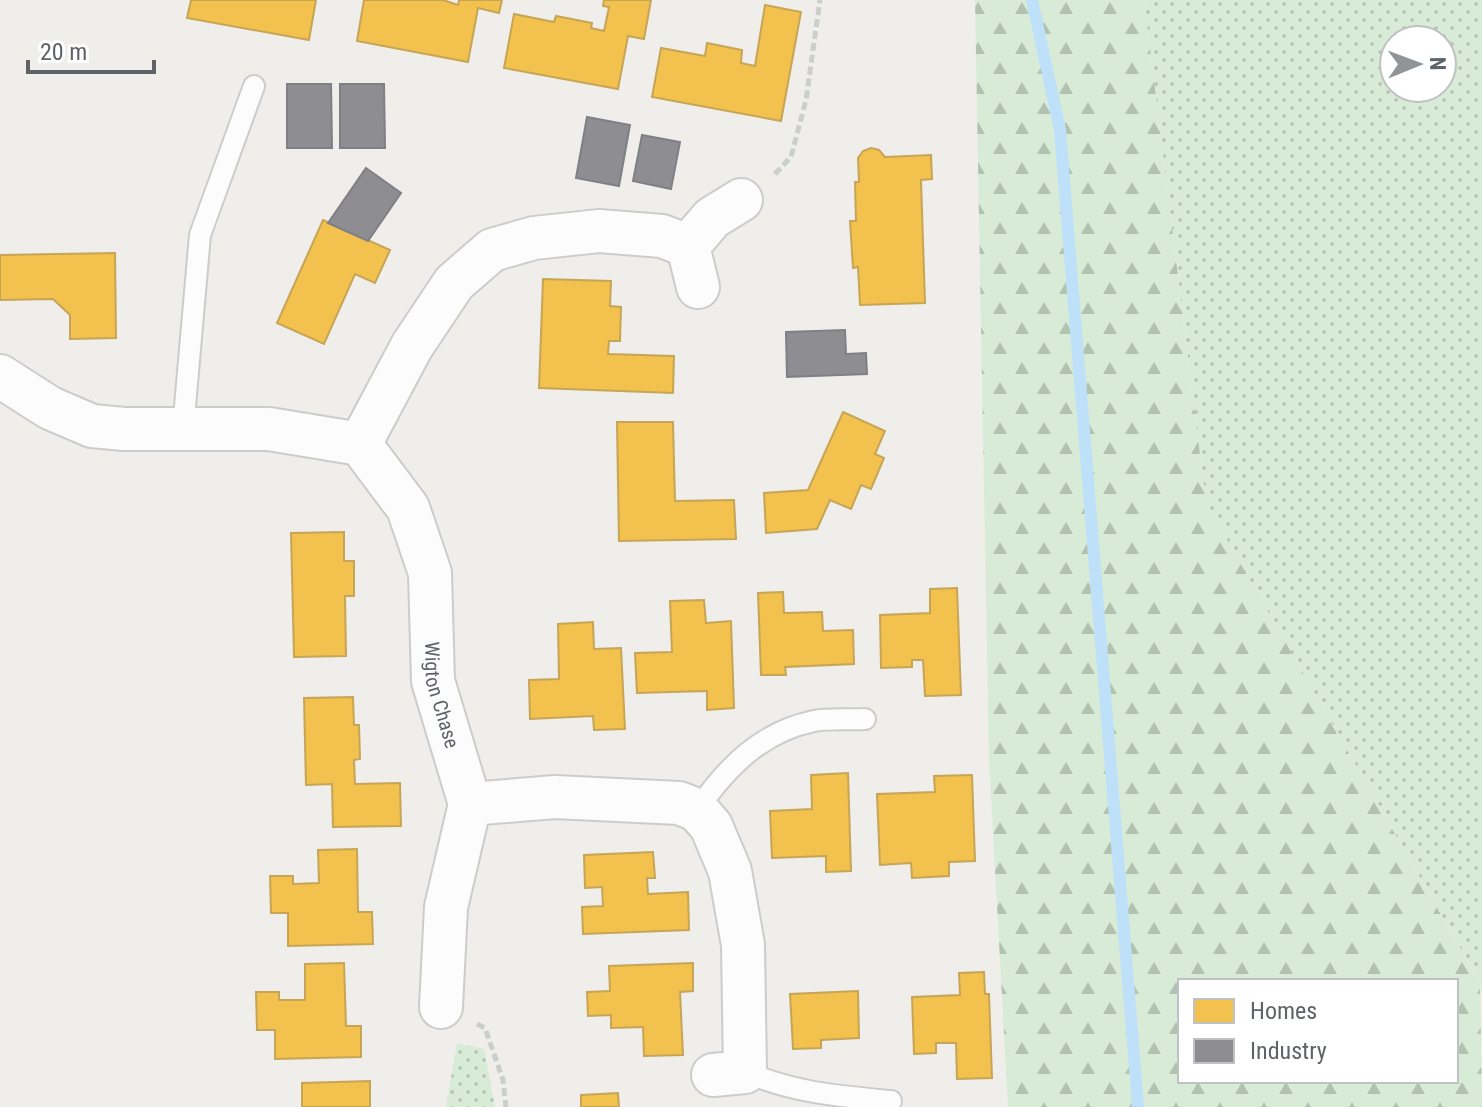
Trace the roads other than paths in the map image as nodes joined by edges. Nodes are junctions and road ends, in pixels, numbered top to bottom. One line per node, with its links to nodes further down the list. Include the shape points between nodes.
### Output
1 (254, 86): 6 (lane, via 200,235)
2 (741, 200): 3 (street, via 712,218)
3 (688, 246): 4 (street); 7 (street, via 662,236 599,231 534,238 492,250 454,283 412,346)
4 (698, 287)
5 (0, 376): 6 (street, via 50,408 92,426)
6 (183, 429): 7 (street, via 269,429)
7 (360, 444): 9 (street, Wigton Chase, via 408,508 430,573 433,681)
8 (865, 719): 10 (lane, via 816,721 780,731 750,749)
9 (470, 804): 10 (street, via 599,798 679,803); 11 (street, via 446,907)
10 (697, 810): 12 (street, via 711,826 730,871 743,945)
11 (441, 1007)
12 (729, 1074): 13 (lane, via 828,1095)
13 (891, 1101)

